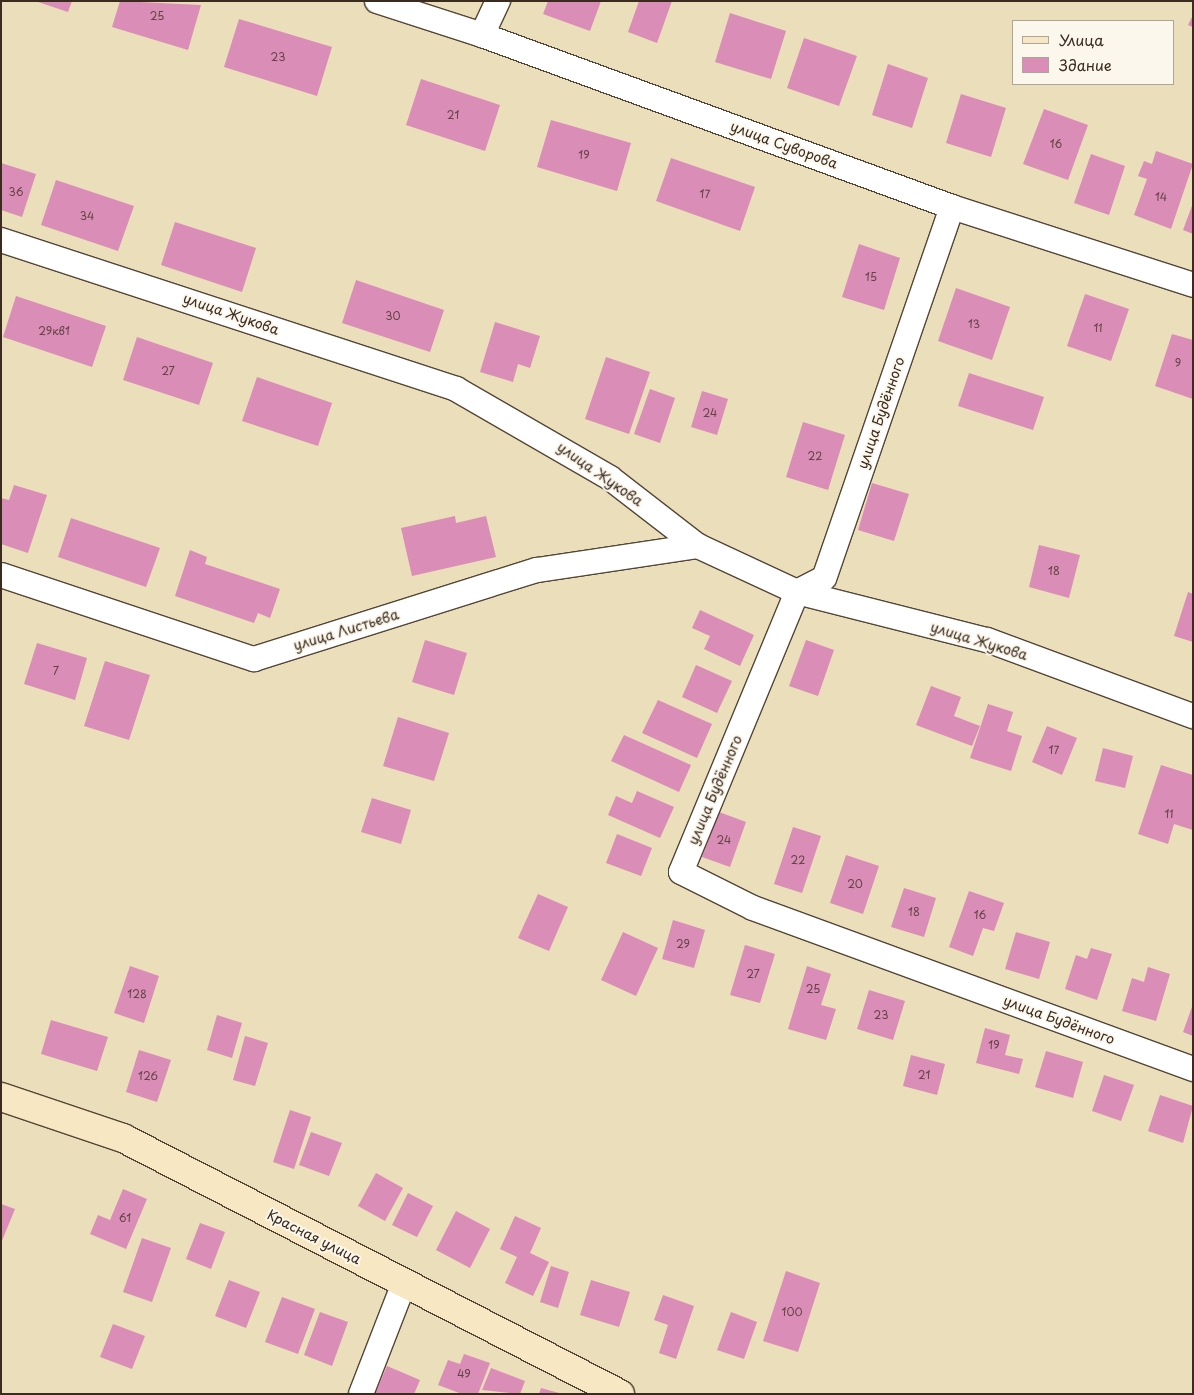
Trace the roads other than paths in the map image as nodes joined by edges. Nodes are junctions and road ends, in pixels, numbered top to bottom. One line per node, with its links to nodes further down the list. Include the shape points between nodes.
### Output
1 (377, 1): 3 (street, улица Суворова)
2 (498, 1): 3 (street)
3 (482, 35): 4 (street, улица Суворова)
4 (952, 207): 6 (street, улица Суворова); 9 (street, улица Будённого, via 824,578)
5 (1, 240): 7 (street, улица Жукова, via 456,389 610,478)
6 (1193, 286)
7 (698, 546): 8 (street, улица Листьева, via 537,570 254,659); 9 (street, улица Жукова)
8 (1, 575)
9 (797, 592): 10 (street, улица Жукова, via 987,640); 11 (street, улица Будённого, via 681,872 753,908)
10 (1193, 716)
11 (1193, 1069)
12 (1, 1097): 13 (main road, Красная улица, via 123,1138)
13 (404, 1283): 14 (street); 15 (main road, Красная улица)
14 (361, 1394)
15 (620, 1394)

